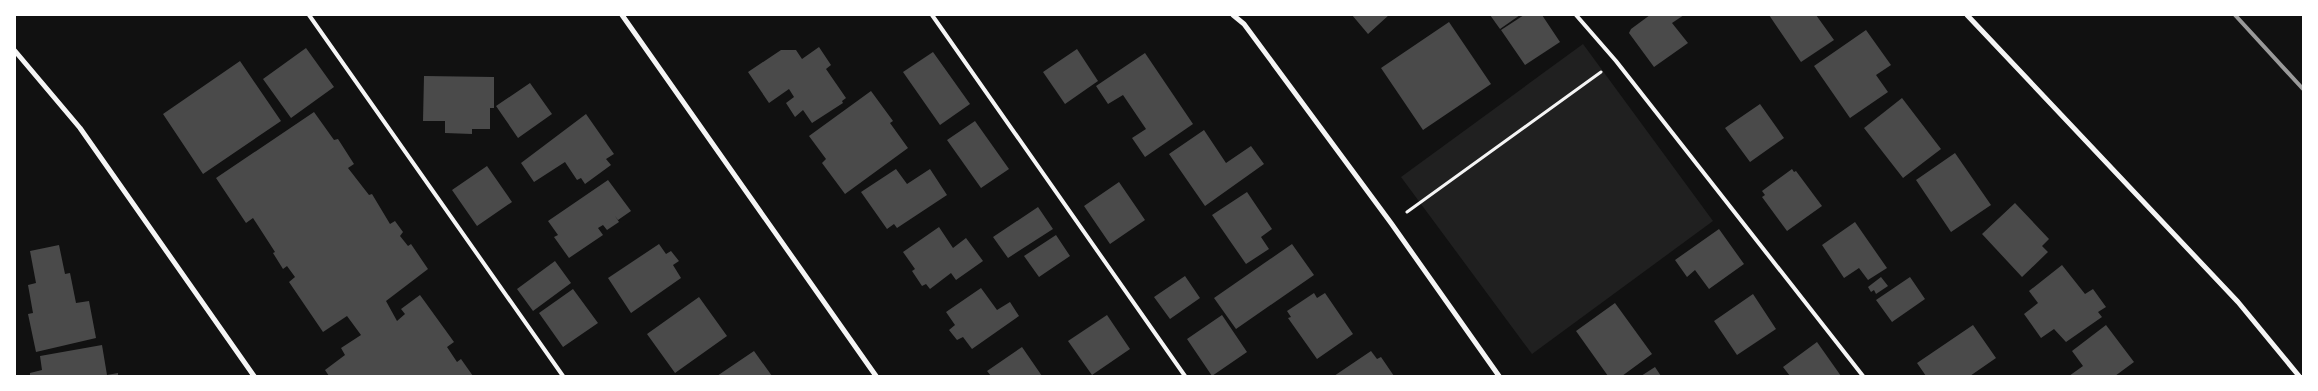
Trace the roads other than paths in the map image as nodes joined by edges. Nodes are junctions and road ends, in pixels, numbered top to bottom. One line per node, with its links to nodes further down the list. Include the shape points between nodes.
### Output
1 (309, 15): 9 (lane)
2 (622, 15): 10 (street)
3 (932, 15): 11 (lane)
4 (1233, 15): 12 (street, via 1244,24 1391,223)
5 (1576, 15): 13 (lane)
6 (1967, 15): 14 (street, via 2238,302)
7 (15, 51): 8 (street, via 80,128)
8 (254, 376)
9 (563, 376)
10 (876, 376)
11 (1185, 376)
12 (1499, 376)
13 (1863, 376)
14 (2299, 376)

